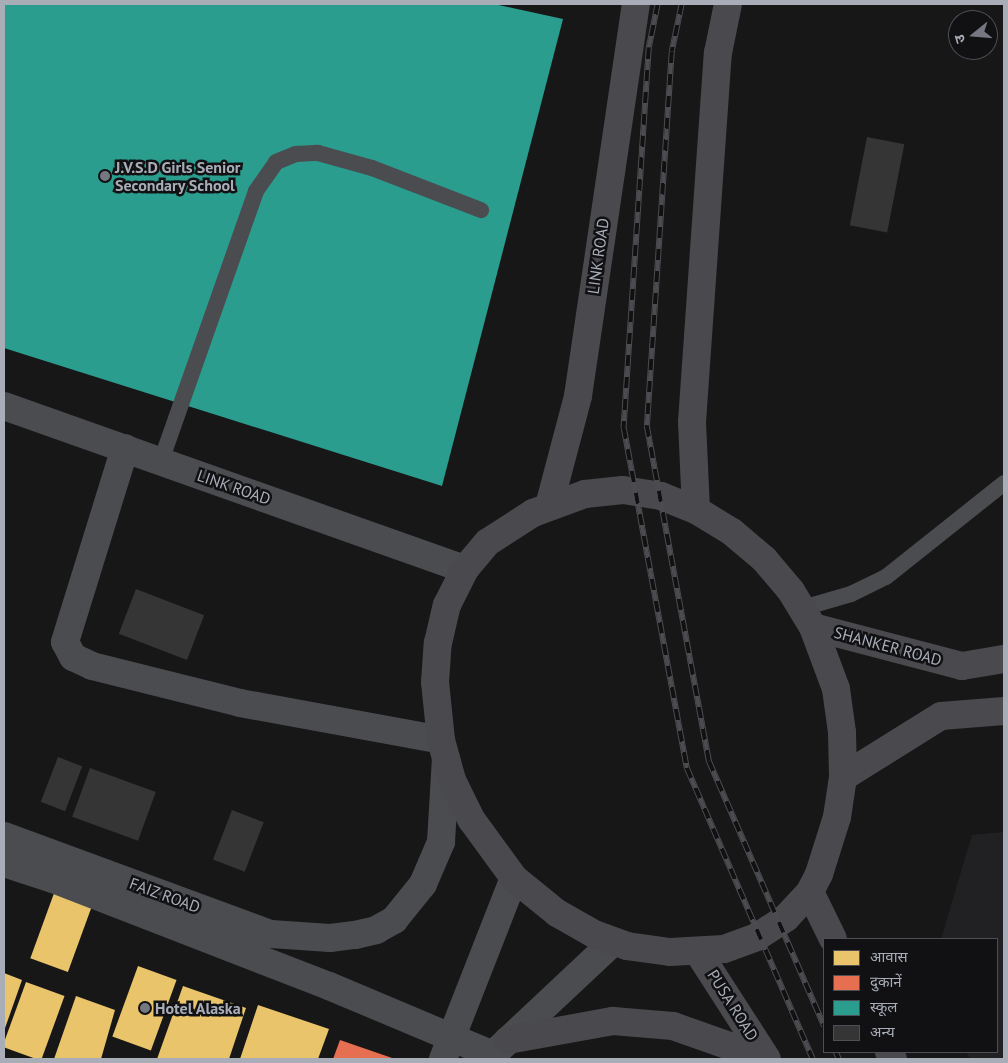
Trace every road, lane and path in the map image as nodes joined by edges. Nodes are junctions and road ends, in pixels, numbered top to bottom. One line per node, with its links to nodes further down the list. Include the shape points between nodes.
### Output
1 (636, 4): 8 (main road, LINK ROAD, via 578,396)
2 (728, 4): 9 (main road, via 718,52 692,422)
3 (481, 210): 6 (lane, via 372,168 318,153 296,154 276,162 256,191)
4 (4, 406): 5 (street, LINK ROAD)
5 (125, 448): 6 (street, LINK ROAD); 14 (street, via 66,642 73,658 92,666 240,703)
6 (160, 461): 10 (street, LINK ROAD)
7 (1004, 483): 11 (lane, via 886,577)
8 (549, 506): 9 (main road, via 585,494 623,490 661,496); 10 (main road, via 502,531)
9 (696, 510): 11 (main road, via 732,532 758,555)
10 (465, 569): 14 (main road, via 452,592 440,630 435,682)
11 (808, 617): 12 (main road, SHANKER ROAD, via 962,666); 15 (main road, via 836,689 842,732)
12 (1004, 659)
13 (1004, 711): 15 (main road, via 942,716)
14 (443, 750): 16 (street, FAIZ ROAD, via 441,842 415,897 394,920 376,930 330,938 272,934); 18 (main road, via 471,820)
15 (842, 777): 19 (main road, via 832,836)
16 (4, 836)
17 (4, 863): 23 (street, via 132,909)
18 (514, 878): 21 (main road, via 557,913); 23 (street)
19 (810, 892): 20 (main road); 22 (main road, via 786,918 765,933 733,946)
20 (833, 938)
21 (613, 942): 22 (main road, via 655,950); 24 (street)
22 (698, 952): 25 (main road, PUSA ROAD)
23 (447, 1047): 24 (street)
24 (497, 1051): 25 (main road, via 613,1021 673,1026)
25 (766, 1059)

